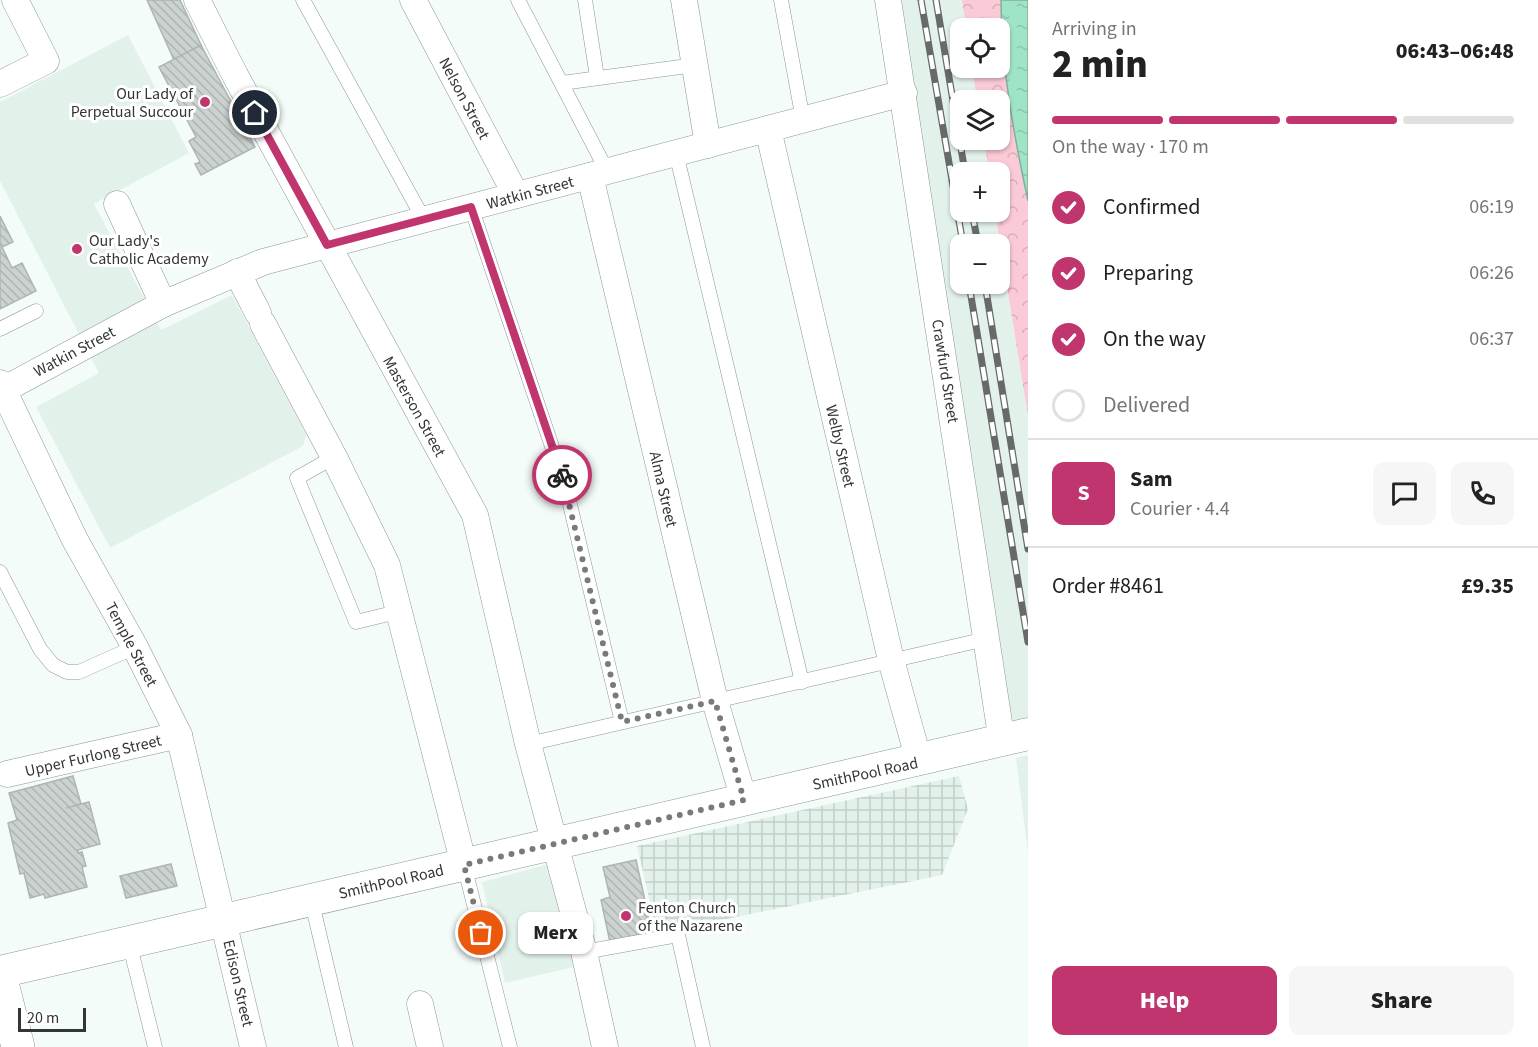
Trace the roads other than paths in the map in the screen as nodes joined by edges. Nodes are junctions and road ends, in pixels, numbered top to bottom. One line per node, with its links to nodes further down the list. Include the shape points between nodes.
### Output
1 (15, 0): 13 (street, via 46,61)
2 (197, 0): 24 (street, Masterson Street)
3 (303, 0): 23 (lane)
4 (413, 0): 20 (street, Nelson Street)
5 (518, 0): 12 (lane)
6 (585, 0): 11 (lane)
7 (684, 0): 10 (street)
8 (781, 0): 15 (lane)
9 (888, 0): 14 (street, Crawfurd Street)
10 (695, 65): 11 (lane); 17 (street)
11 (597, 77): 12 (lane)
12 (562, 83): 19 (lane)
13 (0, 84)
14 (904, 93): 15 (street, Watkin Street); 33 (street, Crawfurd Street)
15 (803, 120): 16 (street, Watkin Street)
16 (768, 129): 17 (street, Watkin Street); 35 (street, Welby Street)
17 (708, 145): 18 (street, Watkin Street)
18 (676, 153): 19 (street, Watkin Street); 36 (lane)
19 (598, 174): 20 (street, Watkin Street); 37 (street, Alma Street)
20 (516, 195): 22 (street, Watkin Street)
21 (117, 204): 26 (street)
22 (471, 207): 23 (street, Watkin Street); 38 (lane, via 566,488)
23 (424, 220): 24 (street, Watkin Street)
24 (327, 245): 25 (street, Watkin Street); 41 (street, Masterson Street, via 475,515)
25 (237, 273): 26 (street, Watkin Street); 30 (street)
26 (163, 304): 29 (street, Watkin Street)
27 (36, 311): 28 (lane)
28 (0, 329)
29 (2, 386): 34 (street, Temple Street, via 75,540)
30 (334, 457): 32 (street, via 377,544); 32 (lane, via 297,478 356,622)
31 (0, 572): 34 (lane, via 40,649 53,665 79,672)
32 (401, 611): 46 (street)
33 (986, 639): 35 (lane); 40 (street, Crawfurd Street)
34 (135, 647): 39 (street, Temple Street)
35 (891, 660): 36 (lane); 42 (street, Welby Street)
36 (801, 682): 37 (lane)
37 (715, 701): 38 (lane); 44 (street, Alma Street)
38 (622, 722): 41 (lane)
39 (179, 735): 43 (street, Upper Furlong Street); 48 (street, Temple Street)
40 (1014, 738): 42 (street, SmithPool Road)
41 (528, 744): 45 (street, Masterson Street)
42 (919, 761): 44 (street, SmithPool Road)
43 (7, 774)
44 (744, 800): 45 (street, SmithPool Road)
45 (555, 843): 46 (street, SmithPool Road); 50 (street, Masterson Street)
46 (464, 865): 47 (street, SmithPool Road); 58 (lane)
47 (311, 899): 48 (street, SmithPool Road); 56 (lane)
48 (224, 920): 49 (street, SmithPool Road); 55 (street, Edison Street)
49 (129, 942): 51 (street, SmithPool Road); 54 (lane)
50 (584, 952): 59 (street, Masterson Street); 60 (lane, via 678,935)
51 (0, 973): 53 (main road)
52 (420, 1004): 57 (street)
53 (18, 1047)
54 (155, 1047)
55 (254, 1047)
56 (346, 1047)
57 (430, 1047)
58 (510, 1047)
59 (605, 1047)
60 (703, 1047)

